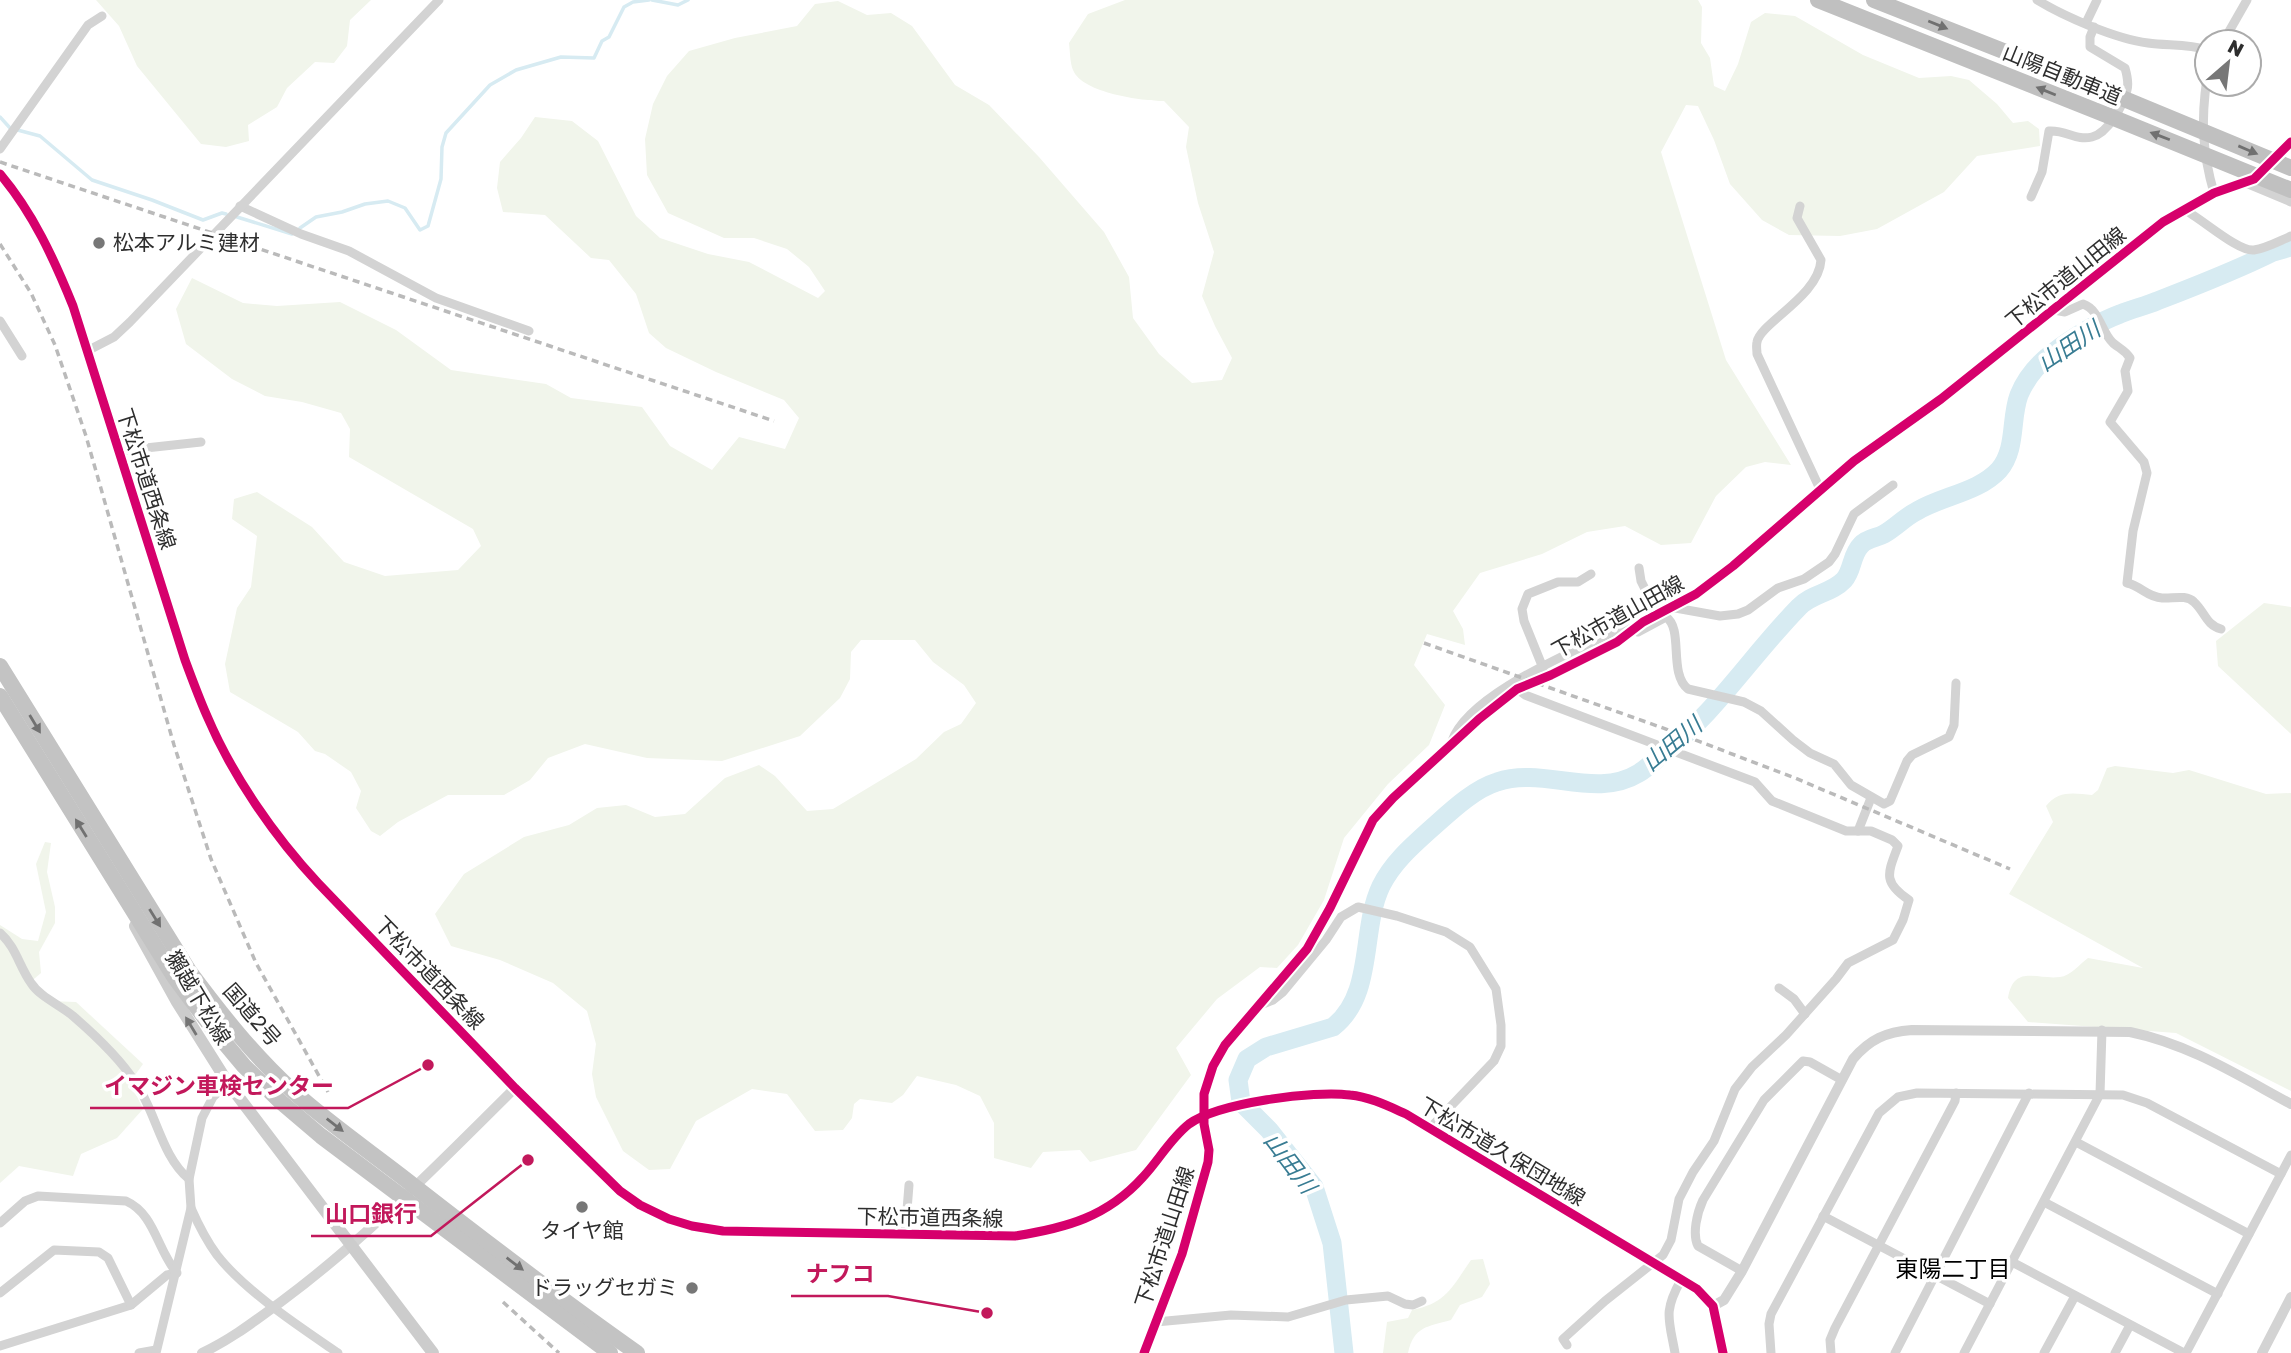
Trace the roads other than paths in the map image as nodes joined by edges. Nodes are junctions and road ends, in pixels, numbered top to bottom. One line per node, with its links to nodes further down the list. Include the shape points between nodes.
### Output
1 (439, 0): 21 (street)
2 (1818, 0): 17 (highway, 山陽自動車道, one-way to 2, bridge)
3 (1874, 0): 14 (highway, 山陽自動車道, one-way to 14, bridge)
4 (2037, 0): 8 (street)
5 (2097, 0): 8 (street)
6 (2247, 0): 9 (street)
7 (102, 16): 13 (street, via 88,25)
8 (2090, 25): 10 (street, via 2130,40); 19 (street, via 2090,47 2125,68 2128,90 2104,132 2077,138 2065,131 2049,131 2042,172)
9 (2231, 28)
10 (2193, 46)
11 (2205, 98): 18 (street, via 2202,140)
12 (2289, 148): 16 (street, 下松市道山田線)
13 (0, 149)
14 (2291, 168)
15 (0, 174): 28 (street, 下松市道西条線, via 56,265)
16 (2246, 183): 18 (street, 下松市道山田線); 20 (street)
17 (2291, 190)
18 (2214, 193): 23 (street, 下松市道山田線)
19 (2031, 197)
20 (2291, 202)
21 (240, 206): 27 (street, via 342,248 436,298); 28 (street, via 114,337)
22 (1800, 206): 33 (street, via 1797,218 1821,267 1807,290 1761,334 1757,354)
23 (2183, 209): 24 (street, via 2242,248 2252,250); 25 (street, 下松市道山田線)
24 (2291, 236)
25 (2054, 310): 33 (street, 下松市道山田線); 39 (street, via 2090,306 2111,340 2130,358 2125,371 2128,391 2110,422 2144,461 2147,473 2127,583 2151,597 2189,599 2208,622)
26 (0, 321): 29 (street)
27 (529, 331)
28 (87, 351): 31 (street, 下松市道西条線)
29 (22, 356)
30 (201, 442): 31 (street)
31 (118, 451): 56 (street, 下松市道西条線, via 207,717 267,822 289,852)
32 (1893, 485): 36 (street, via 1854,514 1829,562 1804,579 1778,588 1748,610 1720,616)
33 (1820, 489): 36 (street, 下松市道山田線, via 1733,566)
34 (1639, 568): 37 (street)
35 (1591, 574): 41 (street, via 1578,582 1558,582 1528,594 1522,609 1524,621)
36 (1670, 607): 37 (street, 下松市道山田線)
37 (1657, 613): 38 (street, 下松市道山田線)
38 (1633, 629): 41 (street, via 1620,628); 43 (street, 下松市道山田線, via 1617,642); 46 (street, via 1637,632 1669,619 1678,670 1688,689 1744,702 1761,711)
39 (2221, 629)
40 (0, 666): 68 (highway, 国道2号, one-way to 68, via 189,971 223,1017 294,1092)
41 (1543, 668): 45 (street, via 1490,697 1459,729)
42 (1956, 683): 46 (street, via 1949,737 1912,755 1890,801 1884,804)
43 (1517, 689): 45 (street, 下松市道山田線); 47 (street, via 1755,782 1772,801 1846,831)
44 (0, 696): 48 (highway, 国道2号, one-way to 44)
45 (1450, 747): 51 (street, 下松市道山田線, via 1373,821 1307,949)
46 (1871, 797): 47 (street)
47 (1858, 831): 52 (street, via 1871,831 1898,846 1888,874 1890,883 1909,900 1908,905 1893,940 1848,962)
48 (98, 854): 55 (main road, 獺越下松線, one-way to 48, via 177,1002); 68 (highway, 国道2号, via 175,978 244,1066 321,1136)
49 (0, 933): 66 (street, via 31,984 97,1038 135,1080 162,1138)
50 (1779, 988): 52 (street)
51 (1261, 1004): 61 (street, 下松市道山田線, via 1213,1066 1205,1084); 62 (street, via 1283,992 1341,917 1358,907 1437,928 1469,947 1496,989 1501,1046 1494,1061)
52 (1805, 1014): 78 (street, via 1735,1089 1714,1141 1679,1199 1671,1240)
53 (2102, 1030): 54 (street, via 1895,1031 1865,1045); 59 (street); 60 (street, via 2130,1032 2181,1046)
54 (1842, 1080): 79 (street); 79 (street, via 1803,1061 1764,1100 1703,1200 1697,1221 1698,1246)
55 (228, 1083): 66 (street, via 213,1097 202,1118); 76 (main road, 獺越下松線)
56 (515, 1088): 68 (street); 74 (street, 下松市道西条線, via 620,1191 669,1219 723,1231)
57 (1956, 1093): 58 (street); 71 (street, via 1917,1093 1887,1104); 75 (street)
58 (2029, 1093): 59 (street); 81 (street)
59 (2100, 1094): 63 (street); 65 (street, via 2147,1103)
60 (2291, 1104)
61 (1204, 1115): 62 (street, 下松市道久保団地線, via 1322,1093 1379,1102); 74 (street, 下松市道西条線, via 1176,1135 1122,1196 1080,1222 1015,1237); 92 (street, 下松市道山田線, via 1208,1161 1182,1254)
62 (1430, 1128): 78 (street, 下松市道久保団地線)
63 (2076, 1142): 69 (street); 73 (street)
64 (2291, 1155): 65 (street)
65 (2281, 1174): 73 (street)
66 (189, 1179): 70 (street)
67 (909, 1185): 74 (street)
68 (409, 1192): 76 (street); 101 (highway, 国道2号); 102 (highway, 国道2号, one-way to 102)
69 (2044, 1202): 77 (street); 84 (street)
70 (191, 1208): 80 (street); 91 (street, via 217,1255)
71 (1823, 1216): 75 (street); 106 (street, via 1771,1314)
72 (0, 1223): 80 (street, via 38,1196 126,1202 145,1215)
73 (2249, 1234): 84 (street)
74 (905, 1235)
75 (1878, 1245): 81 (street); 107 (street, via 1835,1328)
76 (352, 1246): 91 (street); 100 (main road, 獺越下松線)
77 (2012, 1262): 85 (street); 88 (street)
78 (1655, 1264): 82 (street, 下松市道久保団地線); 94 (street, via 1642,1270 1563,1339)
79 (1742, 1270): 90 (street, via 1724,1300)
80 (177, 1273): 89 (street, via 167,1275); 96 (street)
81 (1934, 1275): 88 (street); 108 (street)
82 (1681, 1280): 90 (street, 下松市道久保団地線); 104 (street, via 1668,1310)
83 (0, 1293): 89 (street, via 54,1250 99,1252 108,1258)
84 (2218, 1294): 112 (street)
85 (2075, 1296): 93 (street); 110 (street)
86 (2291, 1297): 113 (street)
87 (1422, 1301): 92 (street, via 1405,1304 1388,1296 1346,1300 1288,1317 1231,1315)
88 (1990, 1304): 109 (street)
89 (131, 1305): 95 (street)
90 (1713, 1306): 105 (street)
91 (274, 1307): 98 (street); 99 (street)
92 (1156, 1322): 103 (street, 下松市道山田線)
93 (2130, 1325): 111 (street); 112 (street)
94 (1567, 1345)
95 (0, 1346)
96 (156, 1352): 97 (street)
97 (139, 1353)
98 (202, 1353)
99 (338, 1353)
100 (433, 1353)
101 (610, 1353)
102 (637, 1353)
103 (1144, 1353)
104 (1675, 1353)
105 (1723, 1353)
106 (1771, 1353)
107 (1831, 1353)
108 (1895, 1353)
109 (1964, 1353)
110 (2044, 1353)
111 (2115, 1353)
112 (2185, 1353)
113 (2262, 1353)

